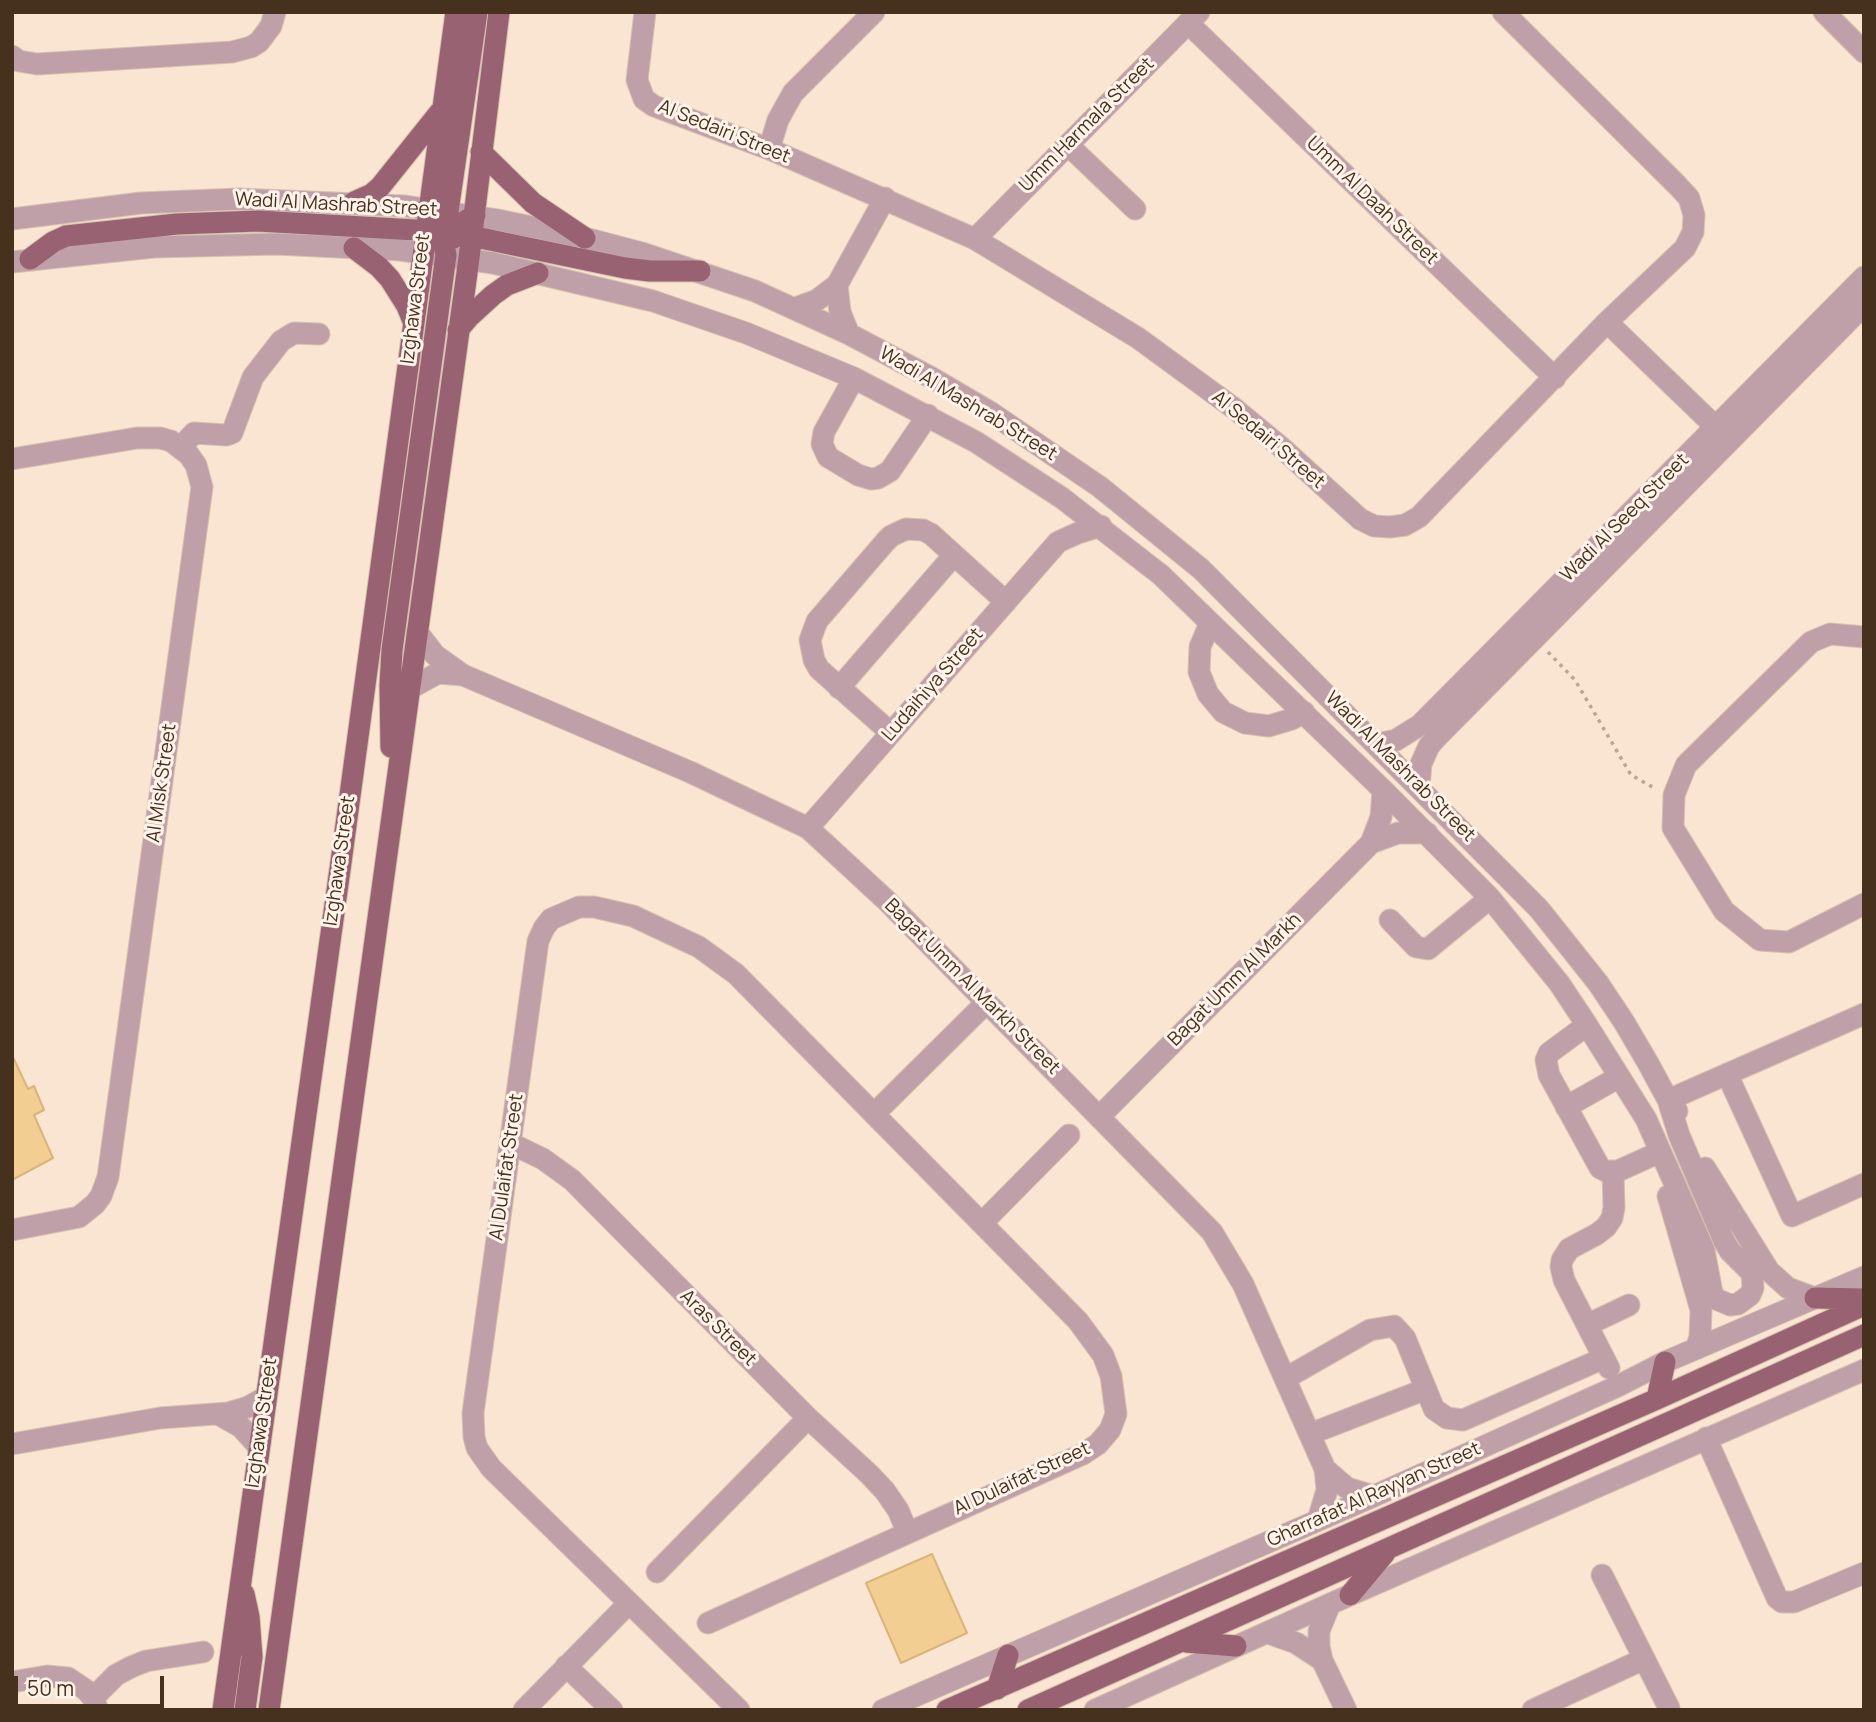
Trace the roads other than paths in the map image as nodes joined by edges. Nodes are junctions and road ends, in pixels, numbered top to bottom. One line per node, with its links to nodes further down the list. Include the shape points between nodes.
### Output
1 (275, 12): 11 (street, via 259,42 232,52 37,64)
2 (456, 12): 12 (main road, Izghawa Street)
3 (477, 12): 20 (main road)
4 (499, 12): 15 (main road, Izghawa Street)
5 (645, 12): 14 (street, Al Sedairi Street, via 637,71 644,99)
6 (1503, 12): 34 (street, Al Sedairi Street, via 1689,198 1693,232 1685,248)
7 (1824, 12): 10 (street)
8 (863, 16): 14 (street, via 793,93)
9 (1194, 18): 13 (street, Umm Harmala Street); 39 (street, Umm Al Daah Street)
10 (1864, 52)
11 (12, 57)
12 (441, 110): 17 (main road, via 380,187); 20 (main road, Izghawa Street)
13 (1068, 145): 18 (street); 22 (street, Umm Harmala Street)
14 (769, 149): 16 (street, Al Sedairi Street)
15 (481, 152): 20 (main road, Izghawa Street); 21 (main road, via 533,203)
16 (885, 198): 22 (street, Al Sedairi Street); 30 (street)
17 (354, 202): 19 (street, Wadi Al Mashrab Street, via 190,200); 20 (street, Wadi Al Mashrab Street)
18 (1135, 209)
19 (12, 219)
20 (448, 229): 21 (street, Wadi Al Mashrab Street); 24 (main road, Izghawa Street); 25 (main road, Izghawa Street); 26 (main road, via 271,221 177,224 66,236); 27 (main road, via 625,268); 60 (main road, via 392,650 390,721)
21 (585, 238): 27 (street, Wadi Al Mashrab Street)
22 (975, 239): 39 (street, Al Sedairi Street, via 1187,372 1374,526 1405,525 1419,517)
23 (354, 248): 24 (street); 26 (street, via 215,245); 33 (main road, via 390,279)
24 (422, 252): 33 (main road, Izghawa Street)
25 (469, 258): 28 (street, Wadi Al Mashrab Street); 35 (main road, Izghawa Street)
26 (21, 260)
27 (700, 271): 32 (street, Wadi Al Mashrab Street)
28 (538, 273): 35 (main road, via 507,285); 38 (street, Wadi Al Mashrab Street, via 700,316)
29 (1864, 276): 41 (street, Wadi Al Seeq Street)
30 (837, 285): 32 (street, via 817,300); 37 (street, via 839,312)
31 (1864, 304): 41 (street, Wadi Al Seeq Street)
32 (795, 307): 37 (street, Wadi Al Mashrab Street)
33 (413, 321): 98 (main road, Izghawa Street)
34 (1607, 322): 39 (street, Al Sedairi Street); 41 (street)
35 (458, 330): 50 (main road, Izghawa Street)
36 (319, 334): 42 (street, via 294,333 281,341 253,377 232,433 194,433)
37 (849, 334): 57 (street, Wadi Al Mashrab Street, via 990,412 1100,487 1201,569)
38 (854, 378): 40 (street, Wadi Al Mashrab Street); 40 (street, via 821,444 828,457 858,475 871,479 890,471)
39 (1555, 378)
40 (928, 415): 44 (street, Wadi Al Mashrab Street)
41 (1722, 433): 57 (street, Wadi Al Seeq Street, via 1420,726 1396,740); 58 (street, Wadi Al Seeq Street, via 1429,746)
42 (181, 447): 43 (street, via 148,437); 83 (street, Al Misk Street, via 196,465 201,498 106,1187 79,1217)
43 (12, 459)
44 (1062, 498): 45 (street, Wadi Al Mashrab Street); 46 (street)
45 (1101, 526): 46 (street, Ludaihiya Street); 49 (street, Wadi Al Mashrab Street)
46 (1058, 542): 48 (street, Ludaihiya Street)
47 (954, 555): 48 (street); 53 (street); 53 (street, via 923,530 899,531 834,601 812,630 811,650 819,669)
48 (1006, 602): 56 (street, Ludaihiya Street)
49 (1210, 623): 55 (street, Wadi Al Mashrab Street); 55 (street, via 1199,648 1199,672 1208,694 1223,712 1245,723 1269,726)
50 (416, 632): 52 (street, Bagat Umm Al Markh Street, via 435,655); 54 (main road, Izghawa Street)
51 (1864, 636): 65 (street, via 1830,634 1811,642 1686,765 1674,795 1673,828 1724,911 1760,940 1789,942)
52 (463, 675): 54 (street, Bagat Umm Al Markh Street, via 438,673); 61 (street, Bagat Umm Al Markh Street)
53 (839, 688): 56 (street)
54 (409, 689): 60 (main road, Izghawa Street)
55 (1304, 712): 59 (street, Wadi Al Mashrab Street)
56 (891, 733): 61 (street, Ludaihiya Street)
57 (1377, 744): 58 (street, Wadi Al Mashrab Street)
58 (1419, 786): 73 (street, Wadi Al Mashrab Street, via 1569,945 1625,1022)
59 (1383, 790): 62 (street, Wadi Al Mashrab Street); 63 (street, Bagat Umm Al Markh, via 1381,817)
60 (395, 791): 133 (main road, Izghawa Street)
61 (808, 828): 67 (street, Bagat Umm Al Markh Street)
62 (1427, 833): 63 (street, Bagat Umm Al Markh, via 1398,833); 64 (street, Wadi Al Mashrab Street)
63 (1371, 843): 76 (street, Bagat Umm Al Markh)
64 (1490, 898): 66 (street, via 1428,949 1416,947); 69 (street, Wadi Al Mashrab Street)
65 (1864, 904)
66 (1390, 920)
67 (987, 1002): 75 (street); 76 (street, Bagat Umm Al Markh Street)
68 (1864, 1014): 70 (street)
69 (1587, 1025): 71 (street, Wadi Al Mashrab Street); 74 (street, via 1554,1048 1546,1060)
70 (1727, 1074): 73 (street); 81 (street, via 1791,1216)
71 (1619, 1077): 72 (street, Wadi Al Mashrab Street); 74 (street)
72 (1631, 1096): 73 (street, Wadi Al Mashrab Street, via 1704,1250 1712,1293 1723,1303 1738,1304 1753,1288 1752,1273 1724,1241); 79 (street, Wadi Al Mashrab Street)
73 (1668, 1101): 85 (street, Wadi Al Mashrab Street, via 1681,1116 1709,1176 1769,1271 1788,1288)
74 (1566, 1107): 80 (street, via 1596,1163)
75 (874, 1114): 78 (street, Al Dulaifat Street, via 719,961 633,916 579,907 551,919 538,941); 82 (street, Al Dulaifat Street)
76 (1100, 1117): 95 (street, Bagat Umm Al Markh Street, via 1212,1232 1243,1284)
77 (1069, 1135): 82 (street)
78 (510, 1143): 101 (street, Aras Street, via 572,1180); 116 (street, Al Dulaifat Street, via 473,1413 474,1437 491,1468)
79 (1651, 1156): 80 (street); 91 (street, Wadi Al Mashrab Street, via 1675,1217 1700,1310)
80 (1613, 1172): 89 (street, via 1612,1218 1597,1234 1569,1249 1562,1260 1561,1273)
81 (1864, 1184)
82 (982, 1223): 109 (street, Al Dulaifat Street, via 1091,1336 1111,1376 1116,1414 1110,1430 1083,1454)
83 (12, 1230)
84 (1864, 1276): 85 (street, Gharrafat Al Rayyan Street)
85 (1815, 1298): 86 (main road); 91 (street, Gharrafat Al Rayyan Street)
86 (1864, 1299)
87 (1629, 1305): 89 (street)
88 (1864, 1306): 99 (main road, Gharrafat Al Rayyan Street)
89 (1587, 1325): 92 (street)
90 (1862, 1336): 110 (main road)
91 (1696, 1349): 93 (street, Gharrafat Al Rayyan Street)
92 (1604, 1358): 96 (street); 97 (street, via 1463,1420 1440,1415)
93 (1665, 1362): 96 (street, Gharrafat Al Rayyan Street); 99 (main road)
94 (1864, 1370): 103 (street)
95 (1286, 1378): 97 (street, via 1370,1331 1394,1326 1405,1338); 102 (street, Bagat Umm Al Markh Street)
96 (1618, 1386): 107 (street, Gharrafat Al Rayyan Street)
97 (1426, 1389): 102 (street)
98 (266, 1397): 100 (street, via 238,1411); 105 (main road, Izghawa Street)
99 (1657, 1399): 128 (main road, Gharrafat Al Rayyan Street)
100 (218, 1414): 104 (street, via 160,1418); 105 (street, via 241,1426)
101 (808, 1418): 109 (street, Aras Street, via 885,1491); 111 (street)
102 (1310, 1434): 106 (street, Bagat Umm Al Markh Street)
103 (1706, 1438): 112 (street, via 1777,1598 1794,1602); 115 (street)
104 (12, 1444)
105 (259, 1447): 114 (main road, Izghawa Street)
106 (1325, 1469): 107 (street, via 1347,1488); 108 (street, Bagat Umm Al Markh Street, via 1327,1490)
107 (1374, 1496): 108 (street, Gharrafat Al Rayyan Street)
108 (1318, 1520): 123 (street, Gharrafat Al Rayyan Street)
109 (908, 1531): 118 (street, Al Dulaifat Street)
110 (1388, 1550): 115 (main road); 120 (main road)
111 (657, 1572)
112 (1864, 1573)
113 (1602, 1575): 124 (street)
114 (240, 1578): 131 (main road, Izghawa Street); 132 (main road, via 251,1637)
115 (1350, 1595): 117 (street)
116 (629, 1602): 126 (street); 136 (street, Al Dulaifat Street)
117 (1330, 1604): 119 (street); 125 (street, via 1319,1631)
118 (708, 1623)
119 (1268, 1633): 121 (street); 125 (street, via 1296,1643)
120 (1180, 1642): 121 (main road); 139 (main road)
121 (1237, 1646): 140 (street)
122 (203, 1653): 129 (street, via 131,1667 116,1675)
123 (1008, 1655): 128 (main road); 137 (street, Gharrafat Al Rayyan Street)
124 (1644, 1659): 130 (street); 142 (street)
125 (1322, 1660): 141 (street)
126 (566, 1666): 134 (street); 135 (street)
127 (12, 1682): 129 (street, via 58,1676 78,1683)
128 (997, 1689): 138 (main road, Gharrafat Al Rayyan Street)
129 (96, 1704)
130 (1669, 1708)
131 (223, 1710)
132 (245, 1710)
133 (269, 1710)
134 (524, 1710)
135 (612, 1710)
136 (739, 1710)
137 (883, 1710)
138 (947, 1710)
139 (1028, 1710)
140 (1095, 1710)
141 (1346, 1710)
142 (1532, 1710)

